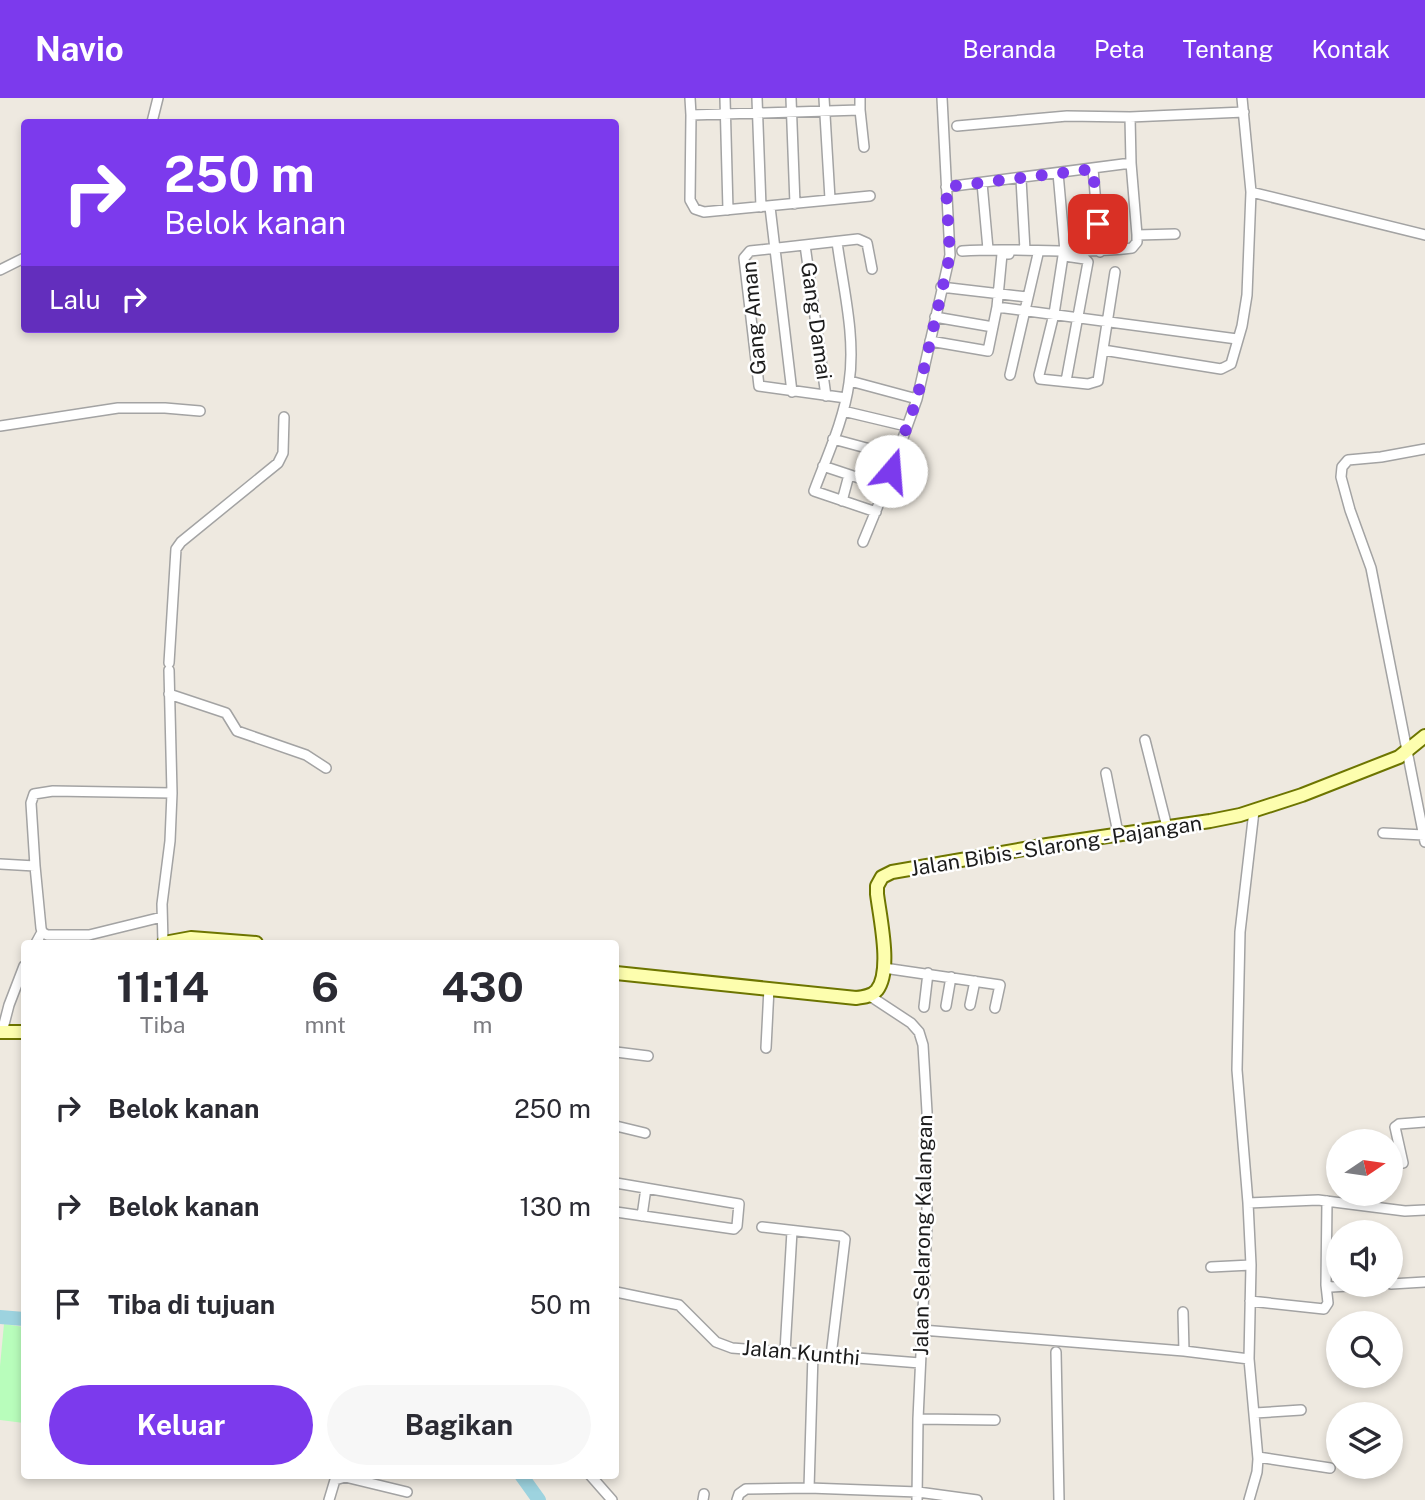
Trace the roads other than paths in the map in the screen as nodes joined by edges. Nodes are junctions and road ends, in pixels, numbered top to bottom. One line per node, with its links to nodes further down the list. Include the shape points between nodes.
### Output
1 (158, 98): 18 (street)
2 (690, 98): 16 (street)
3 (724, 98): 15 (street)
4 (757, 98): 14 (street)
5 (791, 98): 11 (street)
6 (824, 98): 12 (street)
7 (860, 98): 10 (street)
8 (942, 98): 26 (street)
9 (1242, 98): 13 (street)
10 (860, 110): 12 (street); 20 (street)
11 (791, 112): 12 (street); 14 (street); 30 (street)
12 (825, 112): 29 (street)
13 (1244, 112): 17 (street); 27 (street)
14 (758, 113): 15 (street); 31 (street)
15 (726, 114): 16 (street); 32 (street)
16 (691, 116): 32 (street, via 692,205 704,212)
17 (1130, 117): 19 (street, via 1067,116); 21 (street)
18 (153, 119)
19 (957, 126)
20 (864, 147)
21 (1131, 163): 22 (street); 34 (street)
22 (1093, 169): 23 (street); 42 (street)
23 (1058, 173): 24 (street); 43 (street)
24 (1021, 178): 25 (street); 40 (street)
25 (982, 183): 26 (street); 39 (street)
26 (946, 187): 49 (street, via 951,250)
27 (1251, 192): 35 (street); 59 (street, via 1247,295)
28 (870, 196): 29 (street)
29 (830, 199): 30 (street)
30 (795, 204): 31 (street)
31 (766, 207): 32 (street); 38 (street)
32 (728, 210)
33 (1175, 234): 34 (street)
34 (1137, 235): 42 (street, via 1132,248)
35 (1425, 235)
36 (837, 242): 37 (street); 47 (street, via 864,240); 63 (street, via 851,345)
37 (805, 245): 38 (street); 66 (street, Gang Damai)
38 (774, 248): 65 (street); 65 (street, Gang Aman, via 750,251 744,258 759,386)
39 (988, 250): 40 (street); 41 (street)
40 (1025, 250): 43 (street)
41 (962, 251)
42 (1100, 252): 43 (street)
43 (1064, 253): 44 (street); 54 (street); 56 (street, via 1088,262)
44 (1038, 254): 50 (street, via 1002,254); 51 (street)
45 (21, 260): 46 (street)
46 (0, 270)
47 (872, 270)
48 (1115, 272): 57 (street)
49 (942, 286): 50 (street); 55 (street)
50 (998, 294): 51 (street); 52 (street)
51 (1027, 297): 53 (street)
52 (997, 307): 53 (street); 58 (street)
53 (1025, 310): 54 (street); 62 (street)
54 (1054, 314): 56 (street); 64 (street, via 1039,377)
55 (935, 317): 58 (street); 60 (street)
56 (1078, 317): 57 (street); 64 (street)
57 (1108, 321): 59 (street); 61 (street)
58 (993, 327): 60 (street, via 986,351)
59 (1237, 339): 61 (street, via 1231,365 1221,369)
60 (930, 341): 68 (street)
61 (1103, 350): 64 (street, via 1094,384)
62 (1010, 375)
63 (850, 381): 67 (street); 68 (street)
64 (1066, 381)
65 (792, 392): 66 (street)
66 (826, 396): 67 (street)
67 (846, 398): 70 (street)
68 (917, 399): 73 (street)
69 (200, 411): 72 (street, via 118,408)
70 (843, 411): 73 (street); 74 (street)
71 (284, 417): 83 (street, via 283,453 278,463 176,550)
72 (0, 426)
73 (906, 426): 76 (street)
74 (833, 439): 76 (street); 77 (street)
75 (1425, 449): 86 (street, via 1348,460 1341,477 1371,568)
76 (896, 456): 79 (street)
77 (823, 466): 78 (street); 80 (street, via 814,491)
78 (849, 475): 79 (street); 80 (street)
79 (886, 486): 81 (street)
80 (842, 501): 81 (street)
81 (876, 512): 82 (street)
82 (863, 542)
83 (169, 694): 87 (street, via 226,713 237,731 306,755); 89 (street)
84 (1425, 736): 86 (main road, Jalan Bibis - Slarong - Pajangan)
85 (1146, 740): 91 (street)
86 (1408, 751): 90 (main road, Jalan Bibis - Slarong - Pajangan); 94 (street)
87 (326, 768)
88 (1106, 772): 92 (street)
89 (172, 793): 96 (street, via 34,794); 97 (street)
90 (1254, 810): 91 (main road, Jalan Bibis - Slarong - Pajangan); 127 (street, via 1240,932 1237,1070)
91 (1167, 827): 92 (main road, Jalan Bibis - Slarong - Pajangan)
92 (1118, 833): 103 (main road, Jalan Bibis - Slarong - Pajangan, via 886,875 877,894)
93 (1383, 833): 94 (street)
94 (1424, 835)
95 (0, 864): 96 (street)
96 (35, 866): 98 (street)
97 (162, 917): 98 (street, via 89,935); 100 (street)
98 (42, 932): 99 (street)
99 (38, 940)
100 (164, 940)
101 (178, 940): 102 (main road)
102 (224, 940)
103 (884, 968): 106 (street); 110 (main road, via 881,982)
104 (619, 973): 109 (main road)
105 (21, 974): 115 (street)
106 (928, 974): 107 (street); 113 (street)
107 (951, 978): 108 (street); 112 (street)
108 (975, 981): 111 (street); 114 (street, via 999,985)
109 (769, 988): 110 (main road); 117 (street)
110 (870, 996): 142 (street, Jalan Selarong Kalangan, via 911,1023 923,1045 928,1224)
111 (970, 1005)
112 (946, 1006)
113 (923, 1007)
114 (995, 1008)
115 (1, 1032): 116 (main road)
116 (21, 1032)
117 (766, 1048)
118 (619, 1052): 119 (street)
119 (648, 1056)
120 (1425, 1122): 122 (street, via 1399,1124)
121 (619, 1127): 123 (street)
122 (1395, 1129)
123 (645, 1133)
124 (619, 1184): 125 (street)
125 (646, 1188): 131 (street); 131 (street, via 738,1202 737,1226)
126 (1326, 1200): 127 (street)
127 (1248, 1203): 134 (street)
128 (1370, 1206): 129 (street)
129 (1425, 1210)
130 (619, 1212): 131 (street)
131 (642, 1216)
132 (762, 1227): 133 (street)
133 (793, 1231): 143 (street); 147 (street, via 845,1239)
134 (1251, 1265): 135 (street); 140 (street)
135 (1211, 1268)
136 (1425, 1282): 137 (street)
137 (1403, 1283)
138 (619, 1293): 143 (street, Jalan Kunthi, via 679,1305 724,1346)
139 (1327, 1297): 140 (street, via 1324,1309)
140 (1250, 1301): 148 (street)
141 (1183, 1312): 144 (street)
142 (922, 1330): 144 (street); 149 (street, Jalan Selarong Kalangan)
143 (785, 1351): 146 (street, Jalan Kunthi)
144 (1184, 1351): 148 (street)
145 (1056, 1352): 166 (street)
146 (813, 1354): 147 (street, Jalan Kunthi); 159 (street)
147 (831, 1356): 149 (street, Jalan Kunthi)
148 (1249, 1359): 151 (street)
149 (920, 1363): 152 (street, Jalan Selarong Kalangan)
150 (1301, 1410): 151 (street)
151 (1255, 1413): 154 (street)
152 (918, 1419): 153 (street); 161 (street, Jalan Selarong Kalangan)
153 (995, 1420)
154 (1258, 1457): 155 (street); 167 (street)
155 (1326, 1467)
156 (338, 1479): 162 (street)
157 (344, 1479): 160 (street)
158 (594, 1479): 163 (street)
159 (810, 1488): 161 (street); 164 (street, via 746,1489)
160 (407, 1492)
161 (917, 1496): 165 (street)
162 (329, 1500)
163 (612, 1500)
164 (737, 1500)
165 (977, 1500)
166 (1059, 1500)
167 (1249, 1500)

